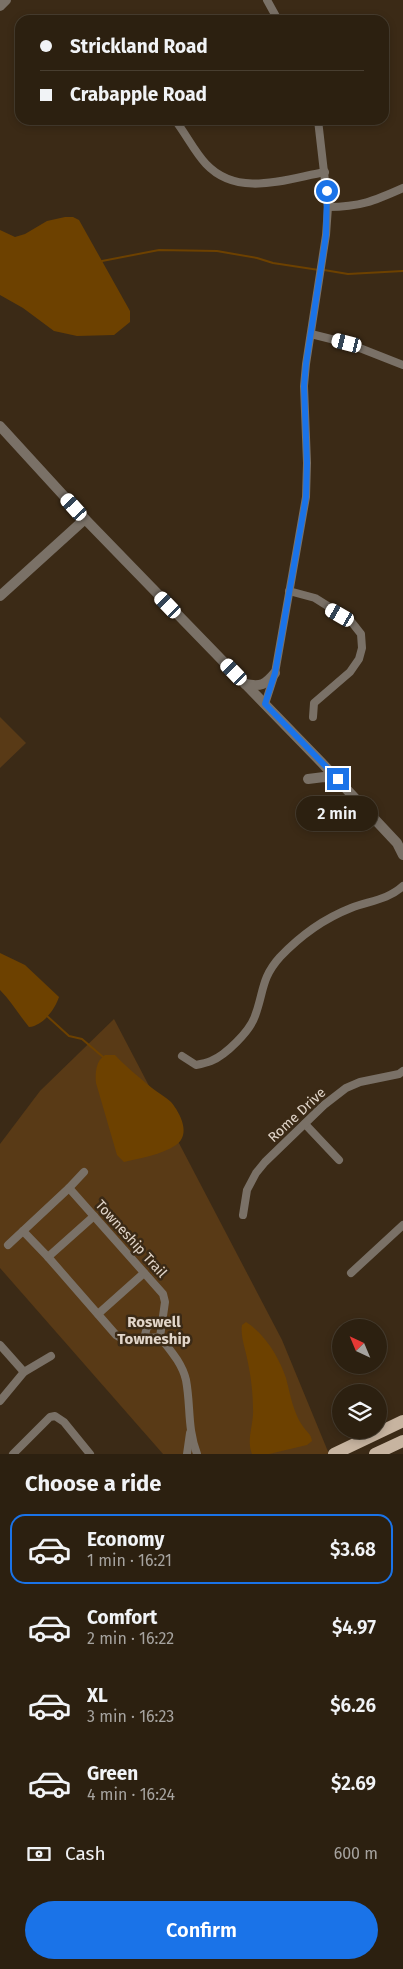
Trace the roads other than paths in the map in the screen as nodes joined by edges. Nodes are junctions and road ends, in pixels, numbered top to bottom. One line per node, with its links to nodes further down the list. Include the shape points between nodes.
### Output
1 (6, 0): 3 (street)
2 (267, 0): 4 (street)
3 (0, 6)
4 (275, 15)
5 (178, 125): 7 (street, via 204,163 226,179 241,184)
6 (319, 125): 7 (street)
7 (325, 172): 9 (street)
8 (403, 188): 9 (street, via 370,203)
9 (328, 207): 10 (street)
10 (310, 334): 11 (street, via 347,343); 16 (street, via 304,386 306,497)
11 (403, 365)
12 (0, 426): 13 (street)
13 (85, 520): 14 (street); 15 (street)
14 (71, 532): 15 (street, via 86,530); 17 (street)
15 (98, 533): 19 (street)
16 (289, 591): 18 (street); 21 (street, via 316,598 350,620 361,634 362,648 358,659 350,672 314,703)
17 (0, 596)
18 (275, 673): 19 (street, via 266,684); 20 (street)
19 (245, 684): 20 (street)
20 (265, 704): 23 (street)
21 (313, 716)
22 (308, 779): 23 (street)
23 (338, 779): 24 (street)
24 (400, 844): 25 (street)
25 (403, 855)
26 (403, 886): 27 (street, via 382,899 351,908 316,926 296,941 266,975 249,1028 226,1051 212,1061 196,1065)
27 (182, 1056)
28 (403, 1071): 29 (street, Rome Drive, via 346,1088)
29 (305, 1124): 30 (street); 33 (street, Rome Drive, via 256,1173 247,1190)
30 (339, 1160)
31 (84, 1172): 32 (street)
32 (69, 1188): 34 (street, Towneship Trail); 36 (street)
33 (243, 1215)
34 (94, 1216): 38 (street); 39 (street, Towneship Trail)
35 (403, 1225): 40 (street)
36 (23, 1231): 37 (street); 38 (street)
37 (8, 1245)
38 (48, 1257): 41 (street)
39 (144, 1273): 41 (street); 42 (street, Towneship Trail, via 163,1294)
40 (351, 1273)
41 (98, 1314): 44 (street, via 124,1340)
42 (161, 1328): 43 (street, Towneship Trail); 44 (street, via 156,1322 147,1327 145,1335)
43 (160, 1337): 44 (street); 51 (street, via 176,1358 186,1380)
44 (150, 1338)
45 (0, 1345): 47 (street)
46 (51, 1356): 47 (street)
47 (24, 1372): 48 (street)
48 (0, 1401)
49 (403, 1421): 50 (main road)
50 (387, 1429)
51 (190, 1431): 58 (street); 59 (street)
52 (366, 1439): 60 (main road)
53 (373, 1439): 55 (street)
54 (403, 1441): 55 (main road)
55 (380, 1453)
56 (13, 1454): 57 (street, via 55,1416 64,1422)
57 (90, 1454)
58 (187, 1454)
59 (197, 1454)
60 (334, 1454)

